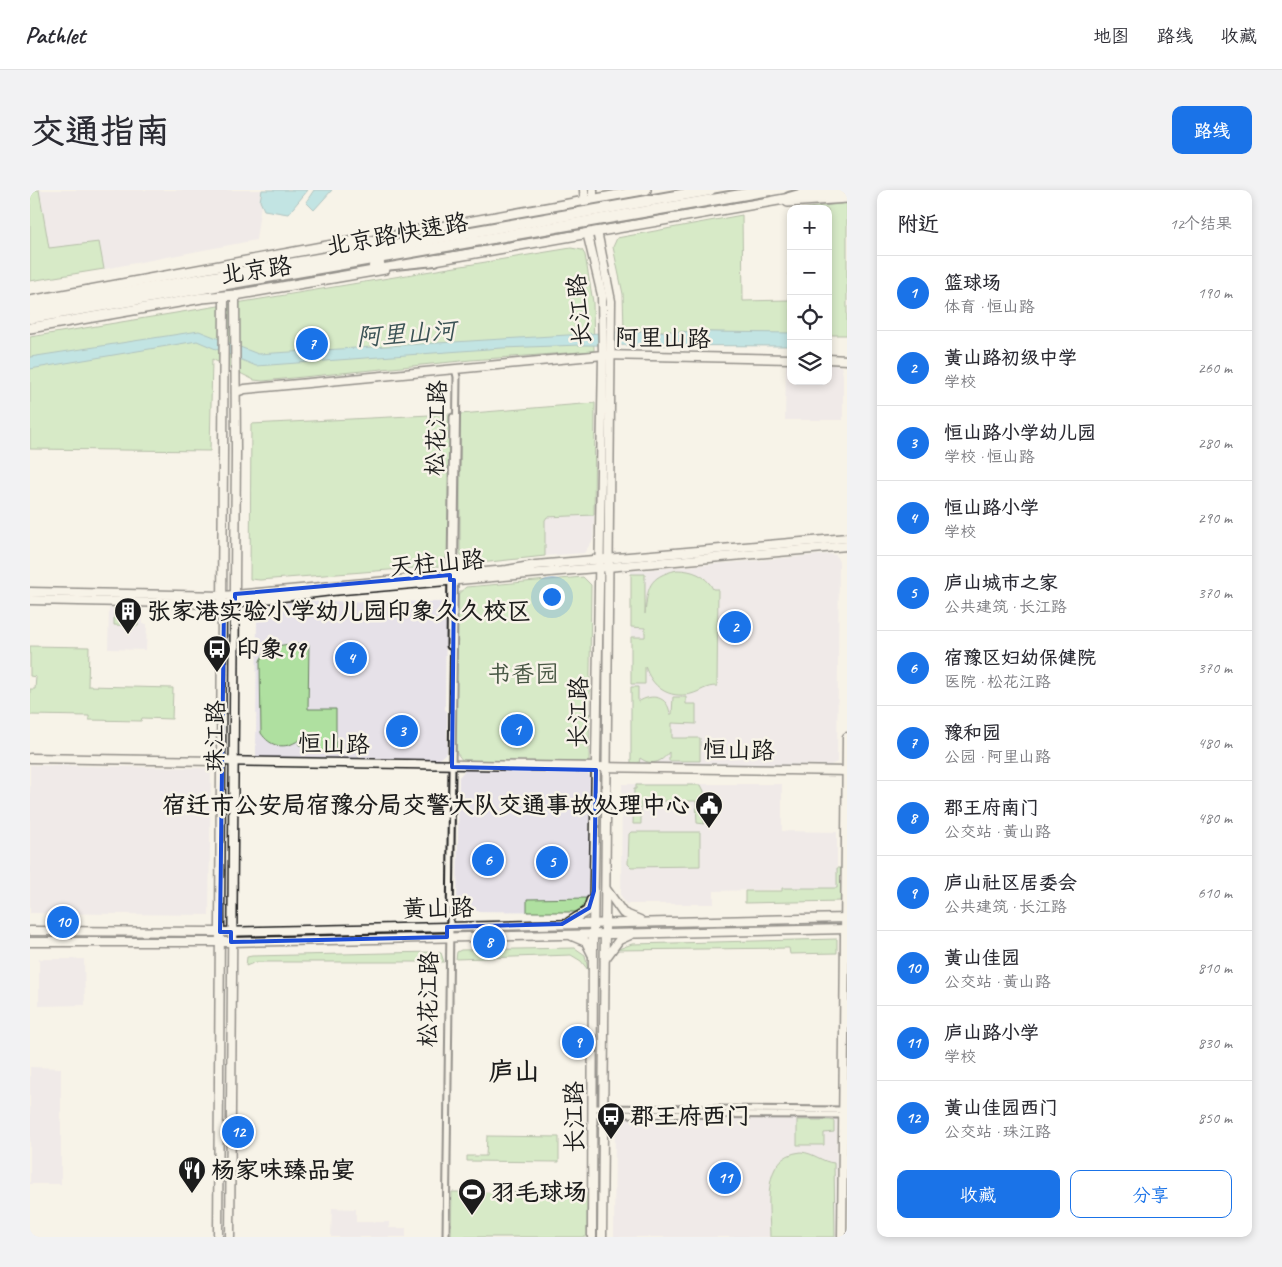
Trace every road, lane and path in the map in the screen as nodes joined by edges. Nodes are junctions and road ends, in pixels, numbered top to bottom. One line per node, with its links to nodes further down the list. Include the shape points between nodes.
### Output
1 (584, 190): 7 (street, 长江路)
2 (646, 190): 7 (main road, 北京路)
3 (710, 190): 13 (highway, 北京路快速路, bridge)
4 (770, 190): 13 (highway, 北京路快速路, bridge)
5 (817, 190): 8 (highway)
6 (842, 190): 8 (main road, 北京路)
7 (590, 197): 11 (main road, 北京路); 12 (street, 长江路)
8 (789, 198): 10 (main road, 北京路)
9 (847, 198): 10 (main road)
10 (753, 204): 12 (main road, 北京路)
11 (420, 230): 15 (highway); 19 (main road, 北京路)
12 (591, 231): 14 (main road, 北京路); 23 (street, 长江路, via 602,295)
13 (382, 253): 15 (highway, 北京路快速路); 16 (highway, 北京路快速路)
14 (435, 260): 16 (highway, via 391,263 238,288); 17 (main road, 北京路)
15 (215, 276): 20 (highway, 北京路快速路)
16 (195, 289): 21 (highway, 北京路快速路)
17 (235, 295): 18 (main road, 北京路); 28 (street, 珠江路)
18 (224, 296): 22 (main road, 北京路); 37 (street, 珠江路)
19 (30, 301)
20 (30, 309)
21 (30, 318)
22 (30, 328)
23 (607, 355): 24 (street, 阿里山路); 27 (street, 阿里山路); 31 (street, 长江路); 32 (street, 长江路)
24 (787, 359)
25 (832, 359): 26 (street)
26 (847, 360)
27 (455, 369): 28 (street, 阿里山路); 33 (street, 松花江路)
28 (236, 392): 35 (street, 珠江路)
29 (847, 538): 31 (street, 天柱山路)
30 (847, 546): 31 (street, 天柱山路)
31 (608, 563): 32 (street, 天柱山路); 47 (street, 长江路)
32 (599, 564): 33 (street, 天柱山路); 46 (street, 长江路)
33 (452, 577): 35 (street, 天柱山路); 38 (street, 天柱山路); 45 (street, 松花江路)
34 (30, 592): 37 (street, 天柱山路)
35 (235, 594): 37 (street, 天柱山路); 38 (street, 珠江路)
36 (30, 600): 37 (street, 天柱山路)
37 (224, 600): 38 (street, 天柱山路); 39 (street, 珠江路)
38 (235, 603): 40 (street, 珠江路)
39 (223, 701): 40 (street); 43 (street, 珠江路)
40 (234, 701): 44 (street, 珠江路)
41 (847, 738): 48 (street)
42 (30, 759): 43 (street, 恒山路)
43 (222, 762): 44 (street, 恒山路); 59 (street, 珠江路)
44 (233, 762): 45 (street, 恒山路); 60 (street, 珠江路)
45 (450, 766): 46 (street, 恒山路); 56 (street, 松花江路)
46 (596, 768): 47 (street, 恒山路); 50 (street, 长江路)
47 (606, 768): 48 (street, 恒山路); 49 (street, 长江路)
48 (847, 772): 51 (street)
49 (605, 886): 52 (street, via 623,913); 54 (street, 长江路)
50 (594, 891): 53 (street, 长江路); 55 (street, via 587,911)
51 (846, 918): 52 (street, 黄山路); 57 (street)
52 (649, 922): 54 (street, 黄山路)
53 (593, 923): 54 (street, 黄山路); 55 (street, 黄山路); 64 (street, 长江路)
54 (604, 923): 61 (street, 长江路)
55 (562, 924): 56 (street, 黄山路)
56 (448, 927): 60 (street, 黄山路); 65 (street, 松花江路)
57 (846, 929): 62 (street, 黄山路); 77 (street)
58 (30, 931): 59 (street, 黄山路)
59 (220, 932): 60 (street, 黄山路); 67 (street, 珠江路)
60 (231, 932): 68 (street, 珠江路)
61 (604, 933): 62 (street, 黄山路); 64 (street, 黄山路); 70 (street, 长江路)
62 (638, 933): 70 (street, via 619,940)
63 (566, 934): 64 (street, 黄山路); 65 (street, 黄山路); 69 (street, via 586,942)
64 (593, 934): 69 (street, 长江路)
65 (448, 937): 68 (street, 黄山路); 81 (street, 松花江路)
66 (30, 942): 67 (street, 黄山路)
67 (220, 942): 68 (street, 黄山路); 71 (street, 珠江路)
68 (231, 942): 72 (street, 珠江路)
69 (593, 957): 75 (street, 长江路)
70 (604, 960): 76 (street, 长江路)
71 (219, 1050): 72 (street); 73 (street, 珠江路)
72 (231, 1050): 74 (street, 珠江路)
73 (219, 1110): 74 (street); 79 (street, 珠江路)
74 (231, 1110): 80 (street, 珠江路)
75 (593, 1111): 76 (street); 82 (street, 长江路)
76 (603, 1111): 77 (street); 83 (street, 长江路)
77 (845, 1112): 84 (street)
78 (847, 1171): 85 (street)
79 (218, 1237)
80 (230, 1237)
81 (445, 1237)
82 (592, 1237)
83 (602, 1237)
84 (842, 1237)
85 (846, 1237)

